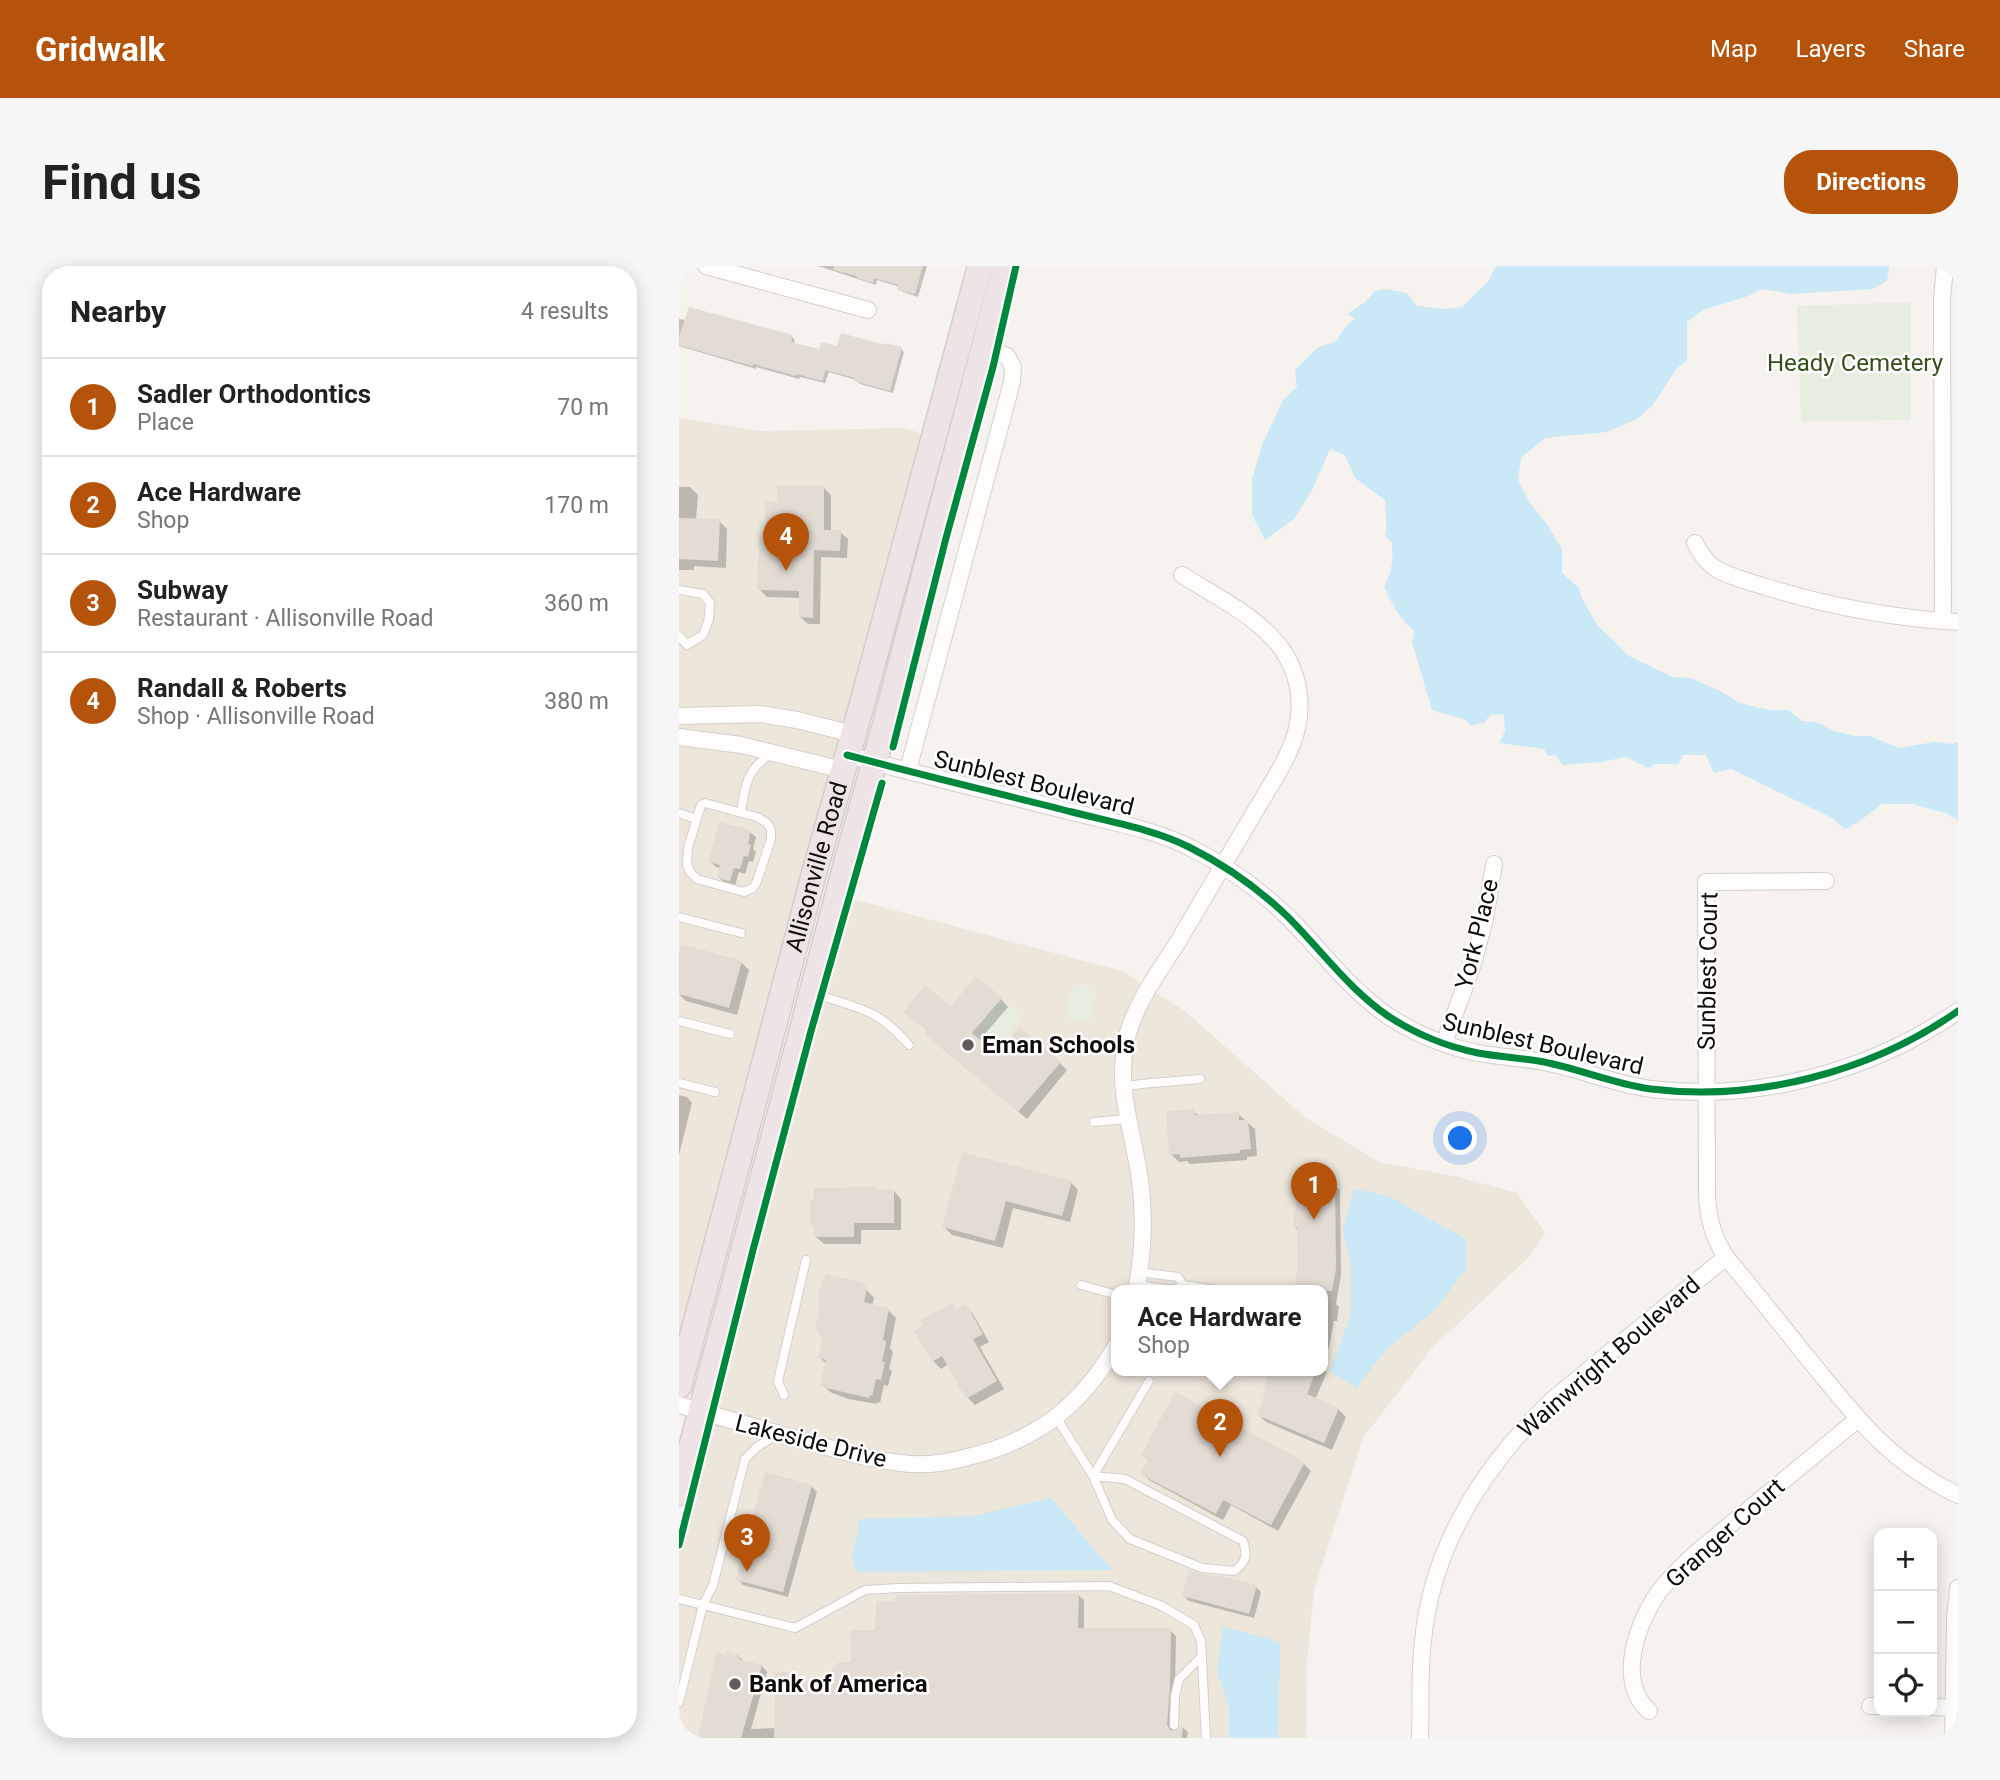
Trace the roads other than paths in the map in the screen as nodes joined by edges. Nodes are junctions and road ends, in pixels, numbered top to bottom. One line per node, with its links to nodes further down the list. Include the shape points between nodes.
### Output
1 (705, 266): 5 (street)
2 (980, 266): 15 (main road, Allisonville Road)
3 (1005, 266): 6 (main road, Allisonville Road)
4 (1945, 266): 10 (street)
5 (868, 310)
6 (985, 348): 16 (main road, Allisonville Road); 17 (street, via 1011,361 1013,382)
7 (1695, 544): 10 (street, via 1721,572 1781,592 1867,611)
8 (1182, 575): 22 (street, via 1267,633 1291,666 1299,696 1298,724 1288,755)
9 (679, 590): 11 (lane, via 703,594 710,603 703,635 687,645)
10 (1950, 621)
11 (679, 636)
12 (679, 717): 15 (street, via 759,715 797,720)
13 (679, 737): 14 (street)
14 (774, 753): 15 (street); 19 (lane, via 754,767)
15 (848, 753): 16 (street, Sunblest Boulevard); 47 (main road, Allisonville Road)
16 (874, 762): 17 (street, Sunblest Boulevard); 49 (main road, Allisonville Road)
17 (908, 770): 22 (street, Sunblest Boulevard, via 1137,829 1185,845)
18 (679, 813): 20 (lane)
19 (741, 813): 20 (lane, via 705,803); 20 (lane, via 757,817 771,830 757,881 744,892 697,879 690,872 687,858)
20 (696, 819)
21 (1494, 864): 30 (street, York Place, via 1473,964)
22 (1224, 866): 30 (street, Sunblest Boulevard, via 1266,897 1377,1007 1403,1025); 34 (street, via 1133,1018)
23 (1826, 881): 36 (street, Sunblest Court, via 1706,882)
24 (679, 917): 25 (lane)
25 (741, 933)
26 (822, 996): 31 (lane, via 884,1019)
27 (1958, 1011): 36 (street, Sunblest Boulevard, via 1903,1045 1849,1066 1772,1085)
28 (679, 1021): 29 (lane)
29 (730, 1034)
30 (1444, 1043): 36 (street, Sunblest Boulevard, via 1647,1088)
31 (909, 1045)
32 (1200, 1079): 34 (lane)
33 (679, 1083): 35 (lane)
34 (1122, 1087): 37 (street)
35 (715, 1092)
36 (1707, 1093): 39 (street, via 1708,1211 1711,1229)
37 (1127, 1119): 38 (lane); 41 (street, via 1143,1211)
38 (1094, 1122)
39 (1726, 1257): 51 (street); 66 (street, Wainwright Boulevard, via 1551,1401 1497,1459 1473,1493 1448,1543 1430,1599 1423,1641)
40 (806, 1260): 48 (lane, via 778,1382)
41 (1138, 1283): 43 (lane, via 1178,1277)
42 (1081, 1285): 44 (lane)
43 (1183, 1285)
44 (1111, 1293)
45 (1111, 1354): 50 (street, Lakeside Drive, via 1086,1390)
46 (1149, 1381): 53 (lane)
47 (679, 1386)
48 (785, 1395)
49 (697, 1410): 52 (street, Lakeside Drive); 54 (main road, Allisonville Road)
50 (1056, 1417): 52 (street, Lakeside Drive, via 994,1451 948,1462 903,1464); 53 (lane)
51 (1858, 1419): 55 (street, via 1896,1457); 63 (street, Granger Court, via 1696,1553 1660,1591 1644,1619 1632,1660 1636,1693)
52 (778, 1434): 58 (lane, via 745,1459 713,1585)
53 (1093, 1476): 53 (lane, via 1112,1520 1130,1539 1202,1568 1234,1571 1243,1565 1247,1552 1243,1541 1125,1479)
54 (679, 1493)
55 (1958, 1495)
56 (1958, 1588): 62 (street)
57 (679, 1600): 58 (lane)
58 (703, 1605): 59 (lane, via 795,1628 865,1590 1109,1586 1162,1606 1194,1625); 60 (lane)
59 (1202, 1656): 64 (lane, via 1179,1679); 65 (lane)
60 (679, 1702)
61 (1937, 1707): 62 (street)
62 (1954, 1708): 67 (street)
63 (1649, 1711)
64 (1174, 1725)
65 (1206, 1738)
66 (1420, 1738)
67 (1953, 1738)

